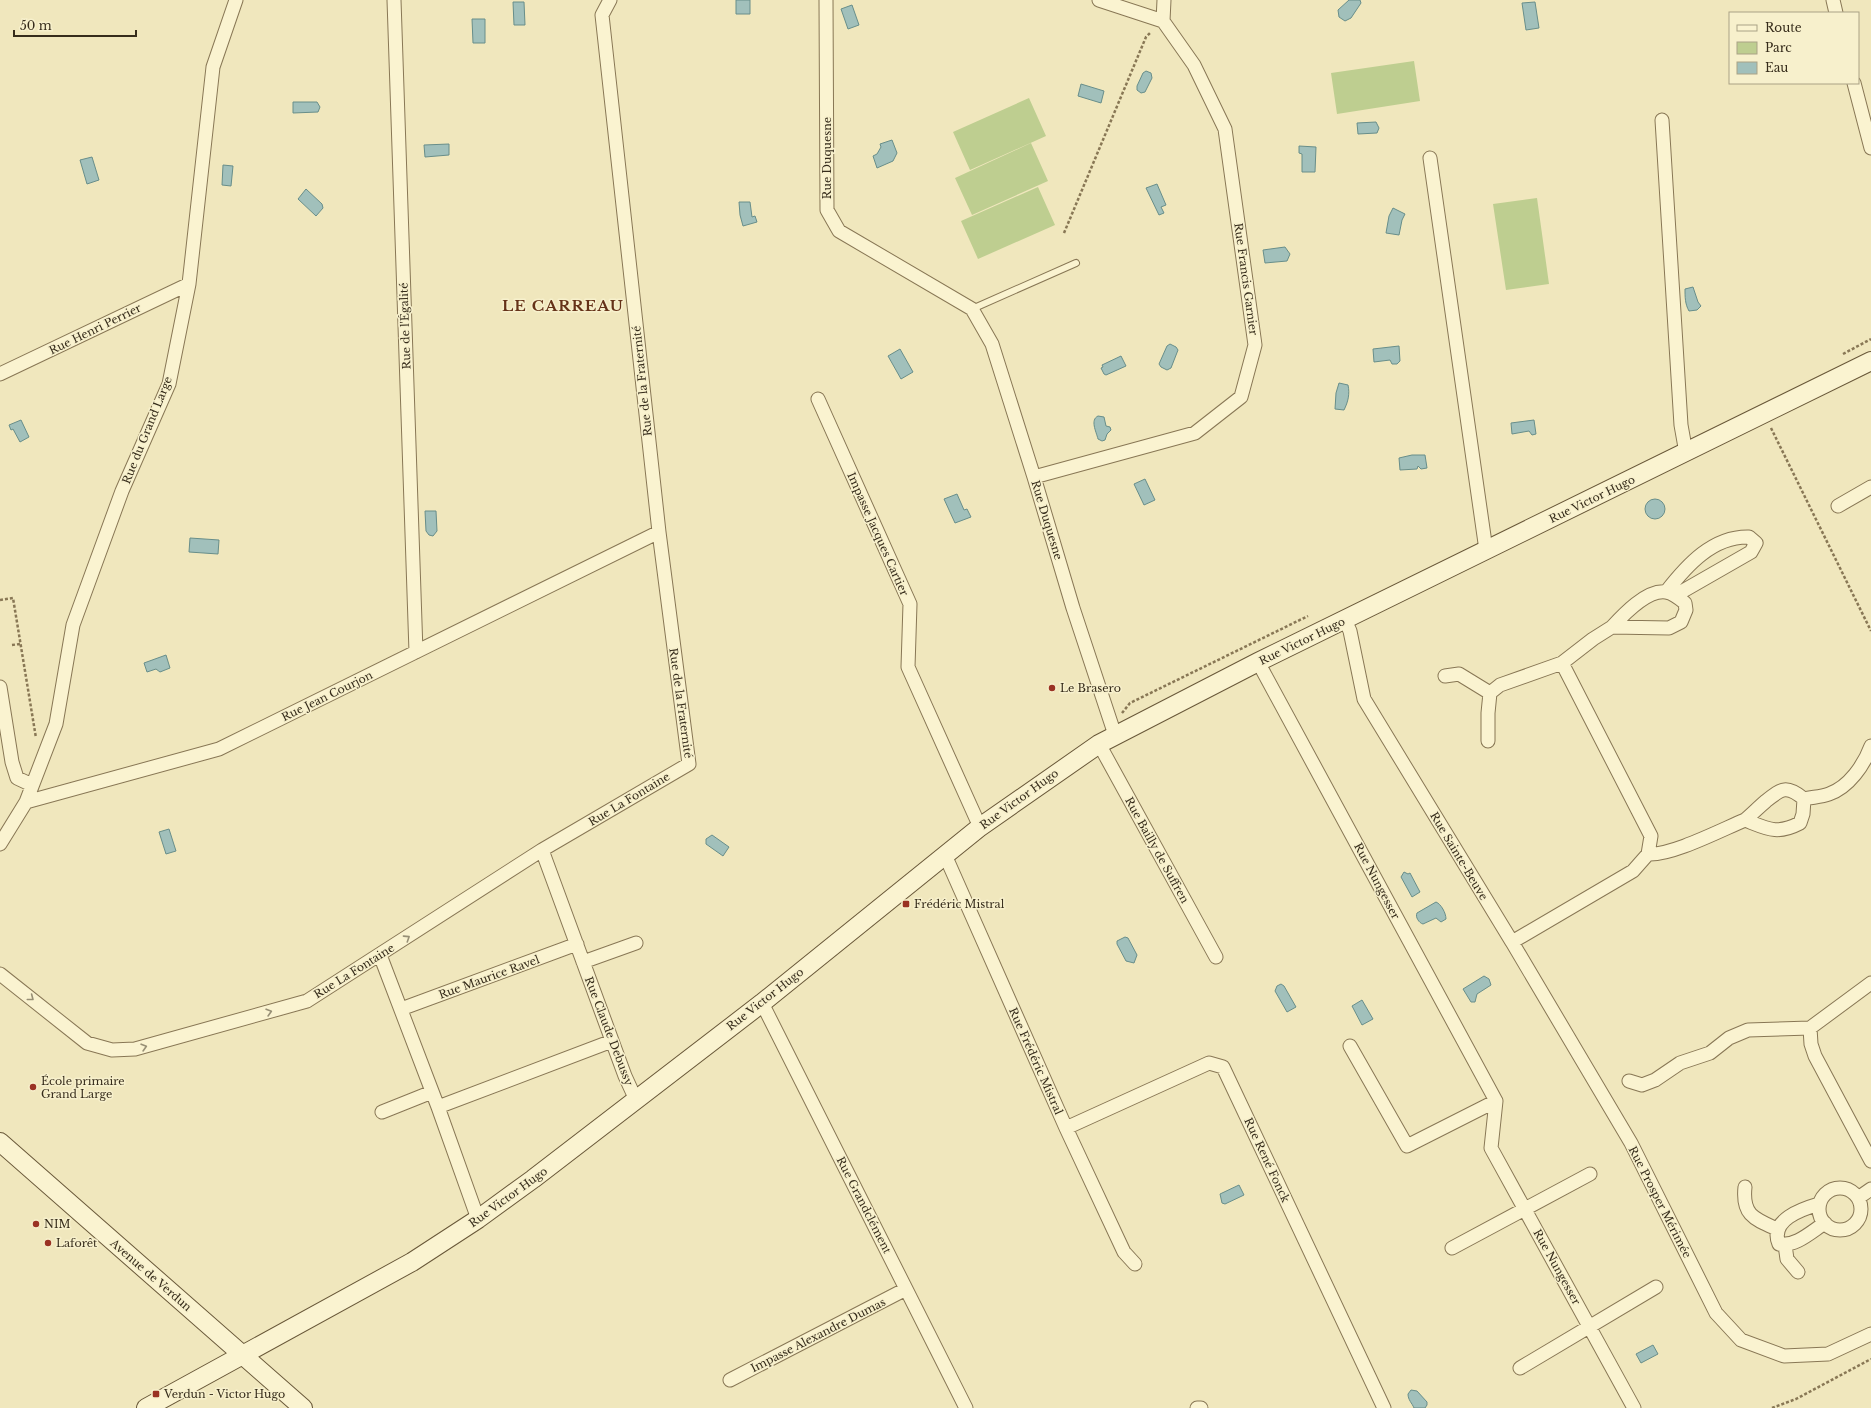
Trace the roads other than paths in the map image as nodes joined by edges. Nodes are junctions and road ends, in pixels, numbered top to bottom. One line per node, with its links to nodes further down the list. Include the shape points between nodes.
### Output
1 (236, 0): 15 (street, Rue du Grand Large, via 213,67)
2 (394, 0): 29 (street, Rue de l'Égalité)
3 (610, 0): 24 (street, Rue de la Fraternité, via 602,15)
4 (826, 0): 16 (street, Rue Duquesne, via 827,210 839,231)
5 (1099, 0): 9 (street)
6 (1164, 0): 9 (street)
7 (1833, 0): 8 (street)
8 (1836, 12)
9 (1163, 22): 21 (street, Rue Francis Garnier, via 1194,65 1225,129 1255,345 1241,397 1195,433)
10 (1854, 84): 12 (street)
11 (1662, 120): 20 (street, via 1681,425)
12 (1871, 148)
13 (1430, 158): 25 (street)
14 (1076, 263): 16 (lane)
15 (189, 284): 18 (street, Rue Henri Perrier); 40 (street, Rue du Grand Large, via 169,384 122,491 73,625 56,724)
16 (972, 309): 21 (street, Rue Duquesne, via 992,344)
17 (1871, 361): 20 (street, Rue Victor Hugo)
18 (0, 374)
19 (818, 399): 44 (street, Impasse Jacques Cartier, via 910,604 908,667)
20 (1686, 453): 25 (street, Rue Victor Hugo)
21 (1034, 477): 35 (street, Rue Duquesne, via 1073,608)
22 (1871, 487): 23 (street)
23 (1838, 506)
24 (659, 532): 29 (street, Rue Jean Courjon); 39 (street, Rue de la Fraternité)
25 (1486, 550): 27 (street, Rue Victor Hugo)
26 (1671, 593): 26 (street, via 1750,552 1756,543 1749,537 1739,537 1710,548 1690,564); 28 (street, via 1656,592 1645,598 1626,611); 28 (street, via 1685,603 1686,610 1681,622 1669,628)
27 (1345, 620): 30 (street, Rue Victor Hugo); 49 (street, Rue Sainte-Beuve, via 1350,631 1364,699)
28 (1612, 627): 31 (street)
29 (416, 652): 42 (street, Rue Jean Courjon, via 219,749)
30 (1258, 662): 35 (street, Rue Victor Hugo); 65 (street, Rue Nungesser)
31 (1562, 663): 34 (street, via 1500,685); 47 (street, via 1651,836)
32 (1445, 676): 34 (street, via 1459,674)
33 (0, 687): 40 (street, via 17,778)
34 (1490, 692): 36 (street)
35 (1115, 735): 37 (street, Rue Victor Hugo)
36 (1488, 741)
37 (1099, 744): 44 (street, Rue Victor Hugo); 53 (street, Rue Bailly de Suffren)
38 (1871, 746): 41 (street, via 1857,772 1844,785 1829,794)
39 (689, 764): 46 (street, Rue La Fontaine)
40 (32, 785): 42 (street, Rue du Grand Large)
41 (1804, 799): 43 (street, via 1796,792 1778,791); 43 (street, via 1800,823 1787,830 1773,830)
42 (26, 802): 45 (street)
43 (1745, 820): 47 (street, via 1673,850)
44 (980, 827): 48 (street, Rue Victor Hugo)
45 (0, 844)
46 (542, 850): 51 (street, Rue Claude Debussy); 52 (street, Rue La Fontaine, one-way to 46)
47 (1648, 854): 49 (street, via 1633,871)
48 (945, 855): 57 (street, Rue Victor Hugo); 68 (street, Rue Frédéric Mistral)
49 (1512, 942): 87 (street, Rue Prosper Mérimée, via 1631,1143 1716,1313 1726,1324 1741,1340 1784,1356 1828,1354)
50 (636, 943): 54 (street, Rue Claude Debussy)
51 (577, 944): 54 (street, Rue Claude Debussy); 58 (street, Rue Maurice Ravel)
52 (380, 955): 55 (street, Rue La Fontaine, one-way to 52, via 88,1043 112,1050 135,1049 307,1001); 58 (street)
53 (1216, 957)
54 (584, 962): 60 (street, Rue Claude Debussy)
55 (0, 974)
56 (1871, 983): 59 (street)
57 (762, 1003): 64 (street, Rue Victor Hugo); 85 (street, Rue Grandclément)
58 (401, 1009): 63 (street)
59 (1810, 1028): 62 (street, via 1748,1030 1729,1038 1710,1053 1680,1063 1655,1080 1642,1085); 70 (street, via 1815,1056)
60 (612, 1041): 64 (street, Rue Claude Debussy); 66 (street)
61 (1350, 1046): 65 (street, via 1407,1146)
62 (1629, 1081)
63 (432, 1092): 66 (street); 67 (street)
64 (636, 1100): 77 (street, Rue Victor Hugo)
65 (1496, 1101): 76 (street, Rue Nungesser, via 1492,1148)
66 (438, 1107): 77 (street)
67 (382, 1112)
68 (1066, 1128): 82 (street, Rue Frédéric Mistral, via 1124,1252); 96 (street, Rue René Fonck, via 1209,1063 1223,1067)
69 (0, 1142): 88 (street, Avenue de Verdun)
70 (1871, 1161)
71 (1590, 1174): 76 (street)
72 (1745, 1187): 79 (street, via 1744,1200 1747,1209 1758,1221)
73 (1871, 1189): 74 (street)
74 (1858, 1198): 75 (street, via 1848,1189 1833,1188 1822,1197); 78 (street, via 1861,1212 1855,1223 1849,1227 1836,1229)
75 (1819, 1204): 78 (street); 79 (street, via 1800,1210 1782,1222)
76 (1524, 1208): 81 (street); 86 (street, Rue Nungesser)
77 (478, 1219): 88 (street, Rue Victor Hugo, via 412,1262)
78 (1824, 1223): 80 (street, via 1799,1240)
79 (1777, 1229): 80 (street, via 1779,1244)
80 (1786, 1245): 83 (street, via 1787,1259)
81 (1452, 1248)
82 (1134, 1264)
83 (1798, 1272)
84 (1656, 1287): 86 (street)
85 (906, 1289): 90 (street, Impasse Alexandre Dumas); 93 (street, Rue Grandclément)
86 (1590, 1327): 89 (street); 97 (street, Rue Nungesser)
87 (1871, 1334)
88 (241, 1355): 91 (street, Rue Victor Hugo); 92 (street, Avenue de Verdun)
89 (1520, 1368)
90 (730, 1380)
91 (146, 1408)
92 (302, 1408)
93 (966, 1408)
94 (1197, 1408): 95 (street)
95 (1202, 1408)
96 (1384, 1408)
97 (1634, 1408)

